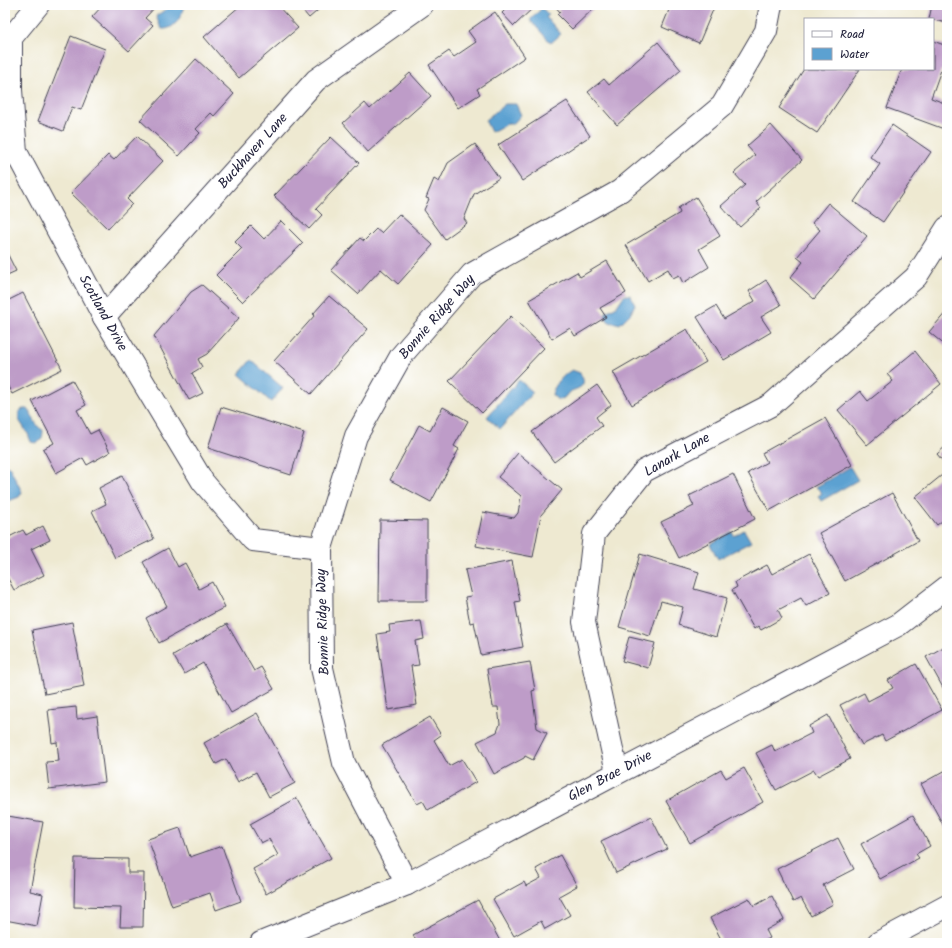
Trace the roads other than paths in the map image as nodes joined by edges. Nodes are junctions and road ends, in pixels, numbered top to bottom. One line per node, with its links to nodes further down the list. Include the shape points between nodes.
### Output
1 (38, 5): 4 (street, Scotland Drive)
2 (422, 5): 6 (street, Buckhaven Lane, via 316,80)
3 (771, 5): 7 (street, Bonnie Ridge Way, via 766,31 722,106 620,191 472,274 401,356 356,436)
4 (8, 37): 6 (street, Scotland Drive, via 16,152)
5 (947, 228): 9 (street, Lanark Lane, via 916,277 771,405 644,471 594,534 584,622)
6 (104, 317): 7 (street, Scotland Drive, via 203,482 253,540)
7 (321, 548): 10 (street, Bonnie Ridge Way, via 322,668 344,762)
8 (947, 587): 9 (street, Glen Brae Drive, via 898,625)
9 (617, 772): 10 (street, Glen Brae Drive)
10 (406, 884): 12 (street, Glen Brae Drive)
11 (947, 906): 13 (street)
12 (261, 943)
13 (878, 943)

